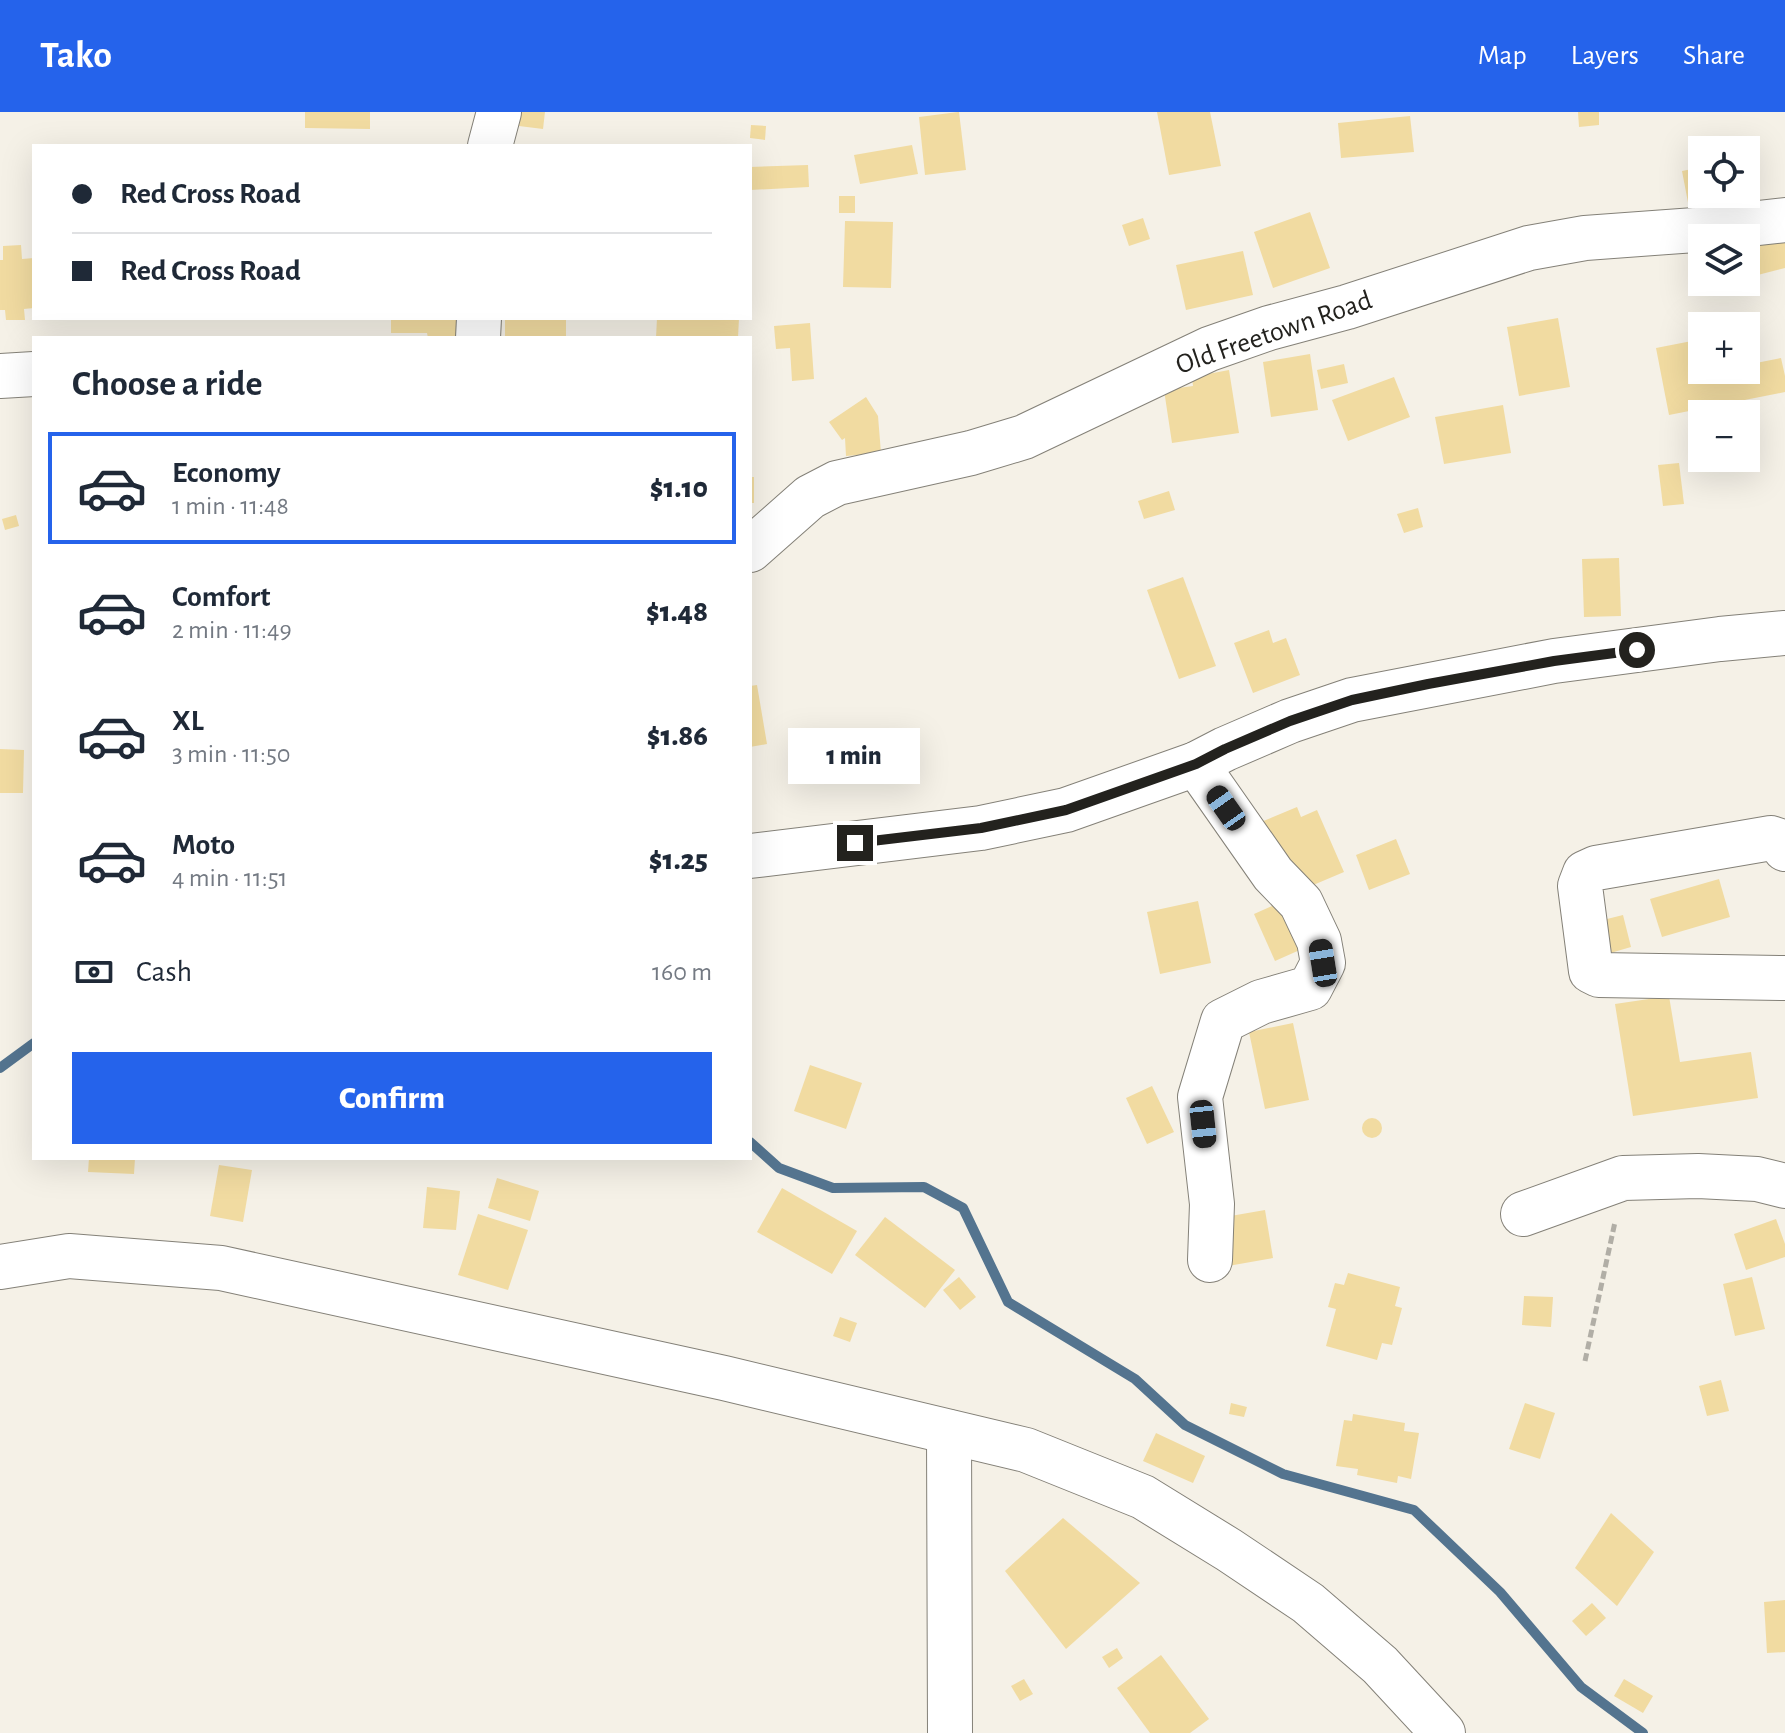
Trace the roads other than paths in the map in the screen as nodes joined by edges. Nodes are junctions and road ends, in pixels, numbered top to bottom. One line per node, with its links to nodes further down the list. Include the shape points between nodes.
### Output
1 (499, 112): 2 (street)
2 (491, 144)
3 (1785, 220): 6 (street, Old Freetown Road, via 1529,248 1269,328 1209,349 1024,437 837,483 810,497)
4 (32, 374): 5 (street)
5 (0, 376)
6 (752, 548)
7 (1785, 633): 8 (street, via 1554,661 1352,700 1290,721)
8 (1196, 764): 10 (street, via 1066,810 981,828); 14 (street, via 1273,874 1301,903 1323,963 1310,988 1261,1002 1223,1021 1200,1097 1212,1204)
9 (1785, 849): 11 (street, via 1771,838 1611,865 1585,873 1580,886 1591,971 1599,975)
10 (752, 856)
11 (1785, 978)
12 (1785, 1186): 13 (street, via 1698,1176 1623,1178)
13 (1523, 1214)
14 (1210, 1260)
15 (0, 1267): 16 (street, via 69,1256 221,1268)
16 (949, 1432): 17 (street); 18 (street, via 1026,1450 1143,1497 1308,1603 1380,1665)
17 (950, 1733)
18 (1443, 1733)

